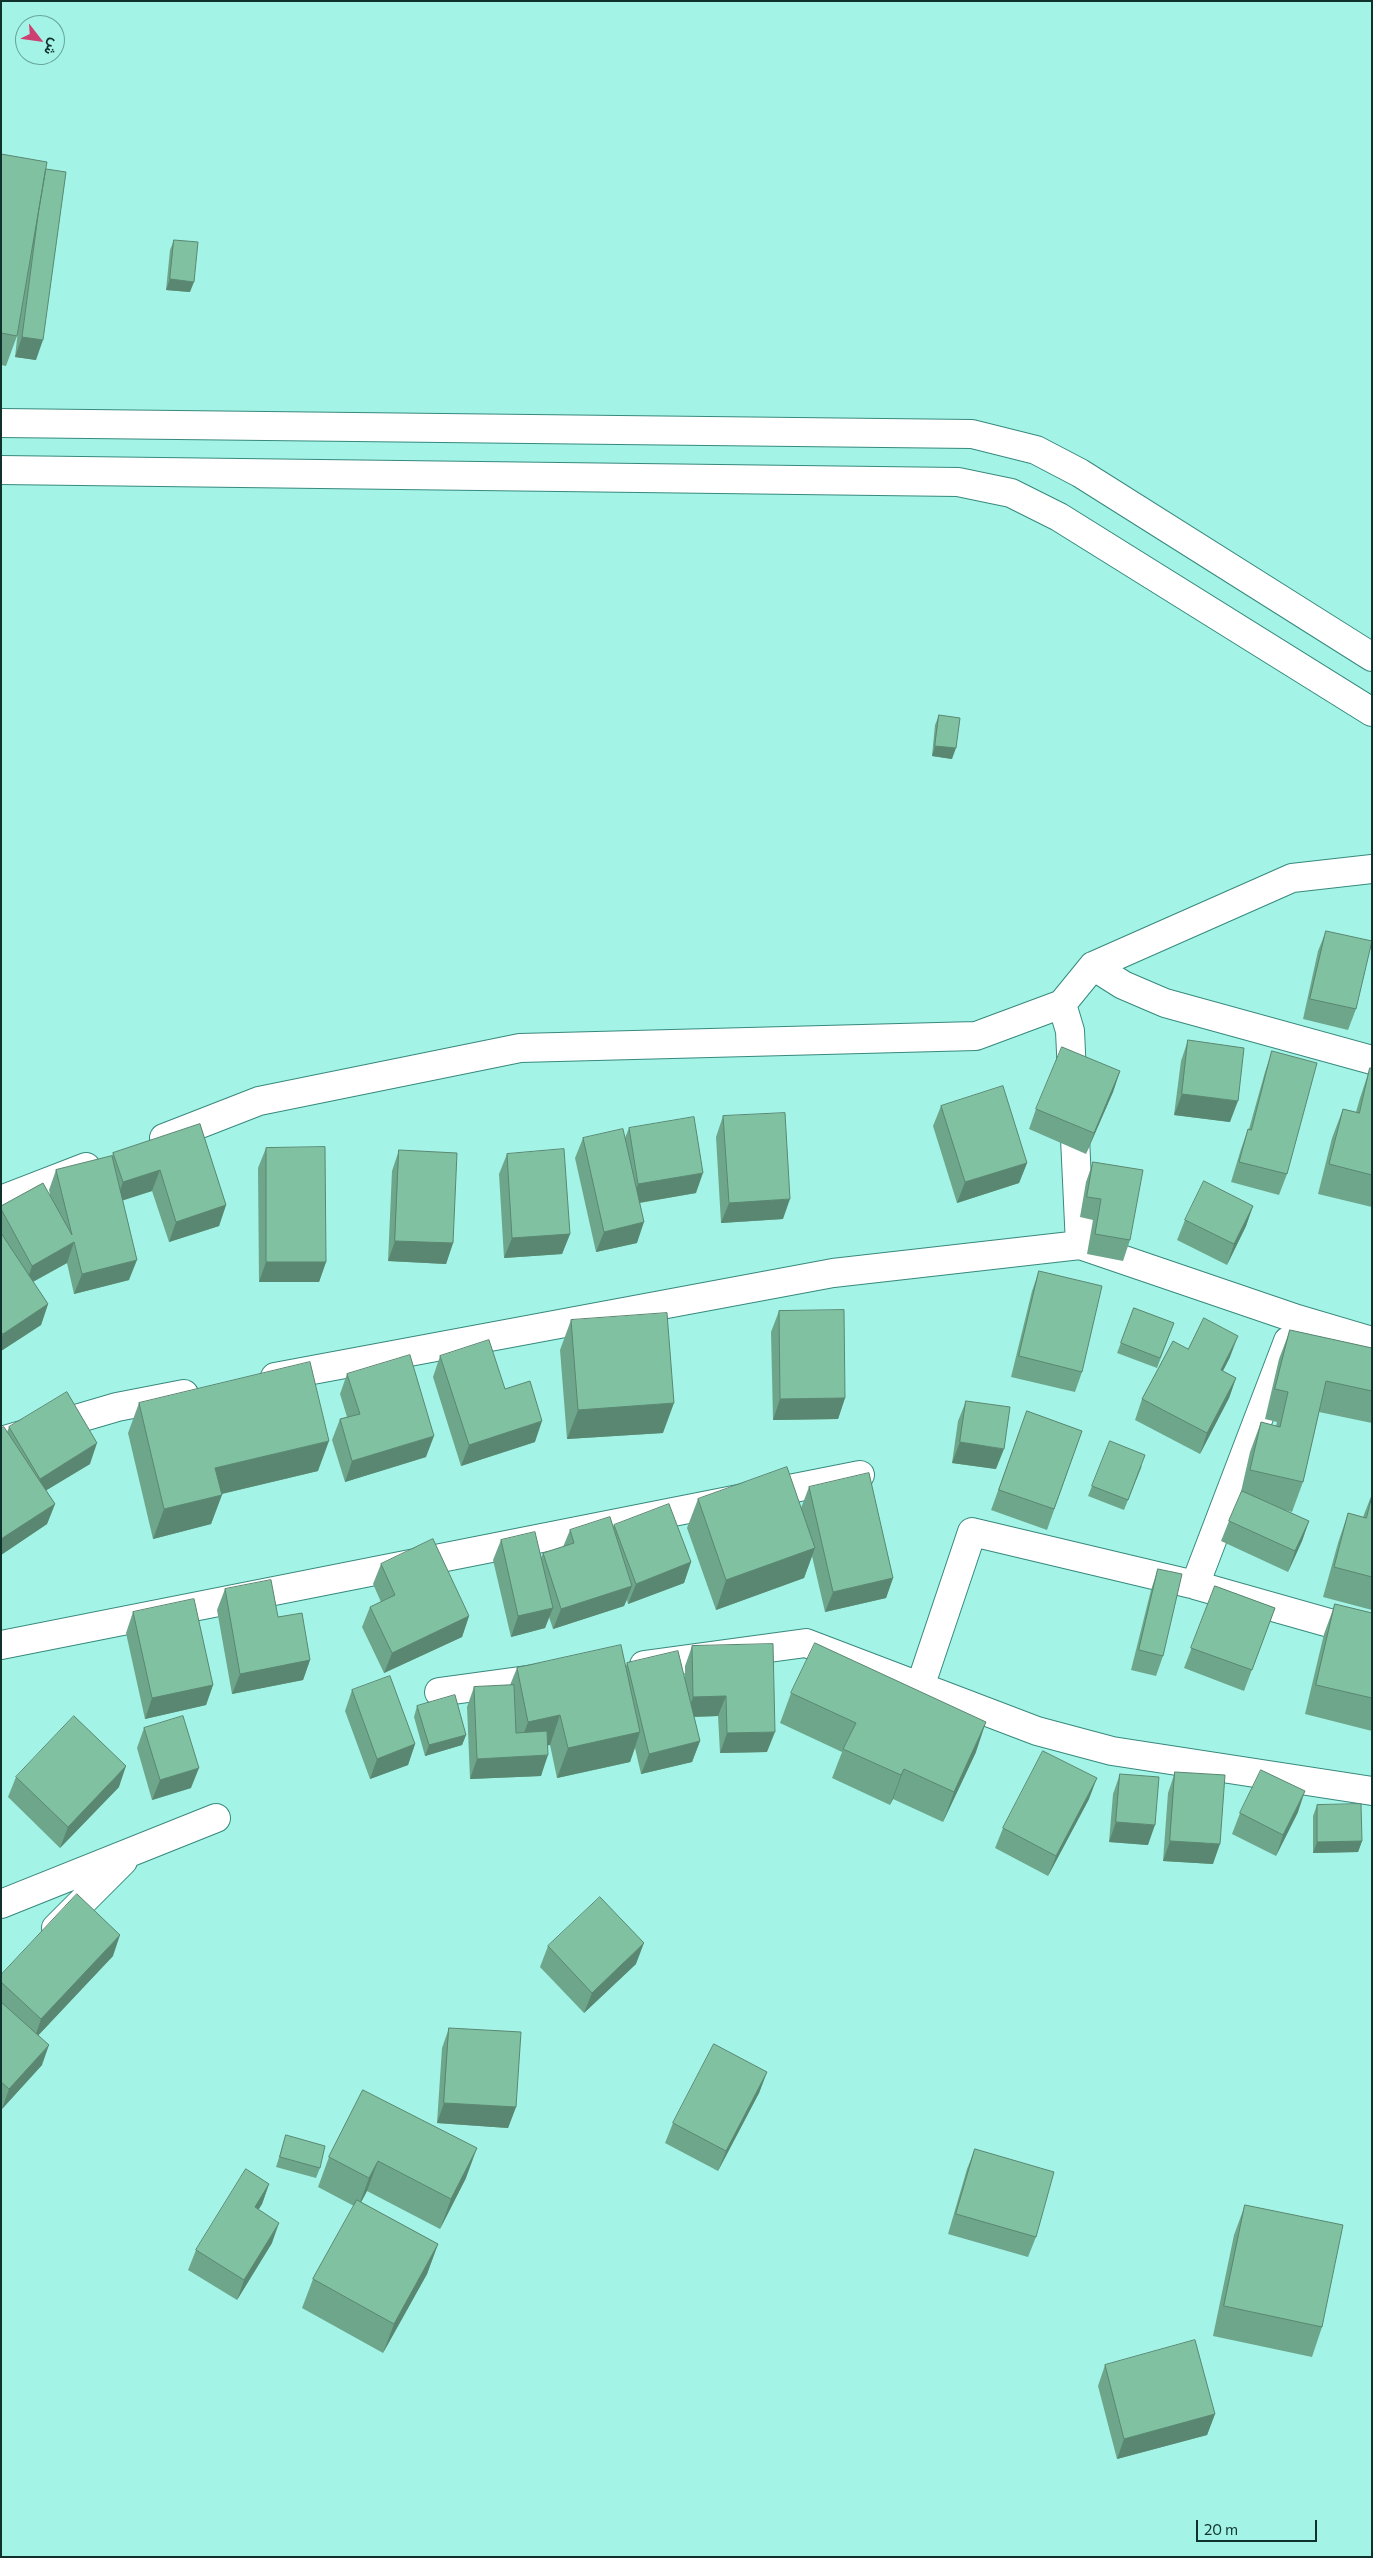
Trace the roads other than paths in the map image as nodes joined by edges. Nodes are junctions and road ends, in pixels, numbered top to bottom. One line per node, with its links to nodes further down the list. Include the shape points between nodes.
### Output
1 (1, 423): 3 (street, via 972,434 1036,450 1080,473)
2 (1, 470): 4 (street, via 958,482 1011,493 1059,517)
3 (1372, 657)
4 (1372, 712)
5 (1372, 869): 6 (street, via 1292,878)
6 (1093, 966): 7 (street); 8 (street, via 1123,985 1165,1003)
7 (1062, 1004): 9 (street, via 976,1036 520,1048 259,1101); 12 (street, via 1070,1031)
8 (1372, 1060)
9 (140, 1147)
10 (112, 1158): 11 (street)
11 (1, 1200)
12 (1080, 1245): 13 (street); 15 (street, via 833,1273)
13 (1297, 1319): 14 (street); 19 (street)
14 (1372, 1341)
15 (255, 1381)
16 (206, 1390): 17 (street, via 118,1406)
17 (1, 1441)
18 (860, 1475): 21 (street)
19 (1195, 1585): 20 (street); 24 (street, via 972,1532)
20 (1372, 1634)
21 (1, 1645)
22 (617, 1668): 24 (street, via 806,1643)
23 (578, 1674): 25 (street)
24 (920, 1686): 26 (street, via 1037,1731 1112,1751)
25 (439, 1692)
26 (1372, 1791)
27 (216, 1818): 28 (street)
28 (131, 1853): 29 (street); 30 (street)
29 (1, 1904)
30 (42, 1943)

